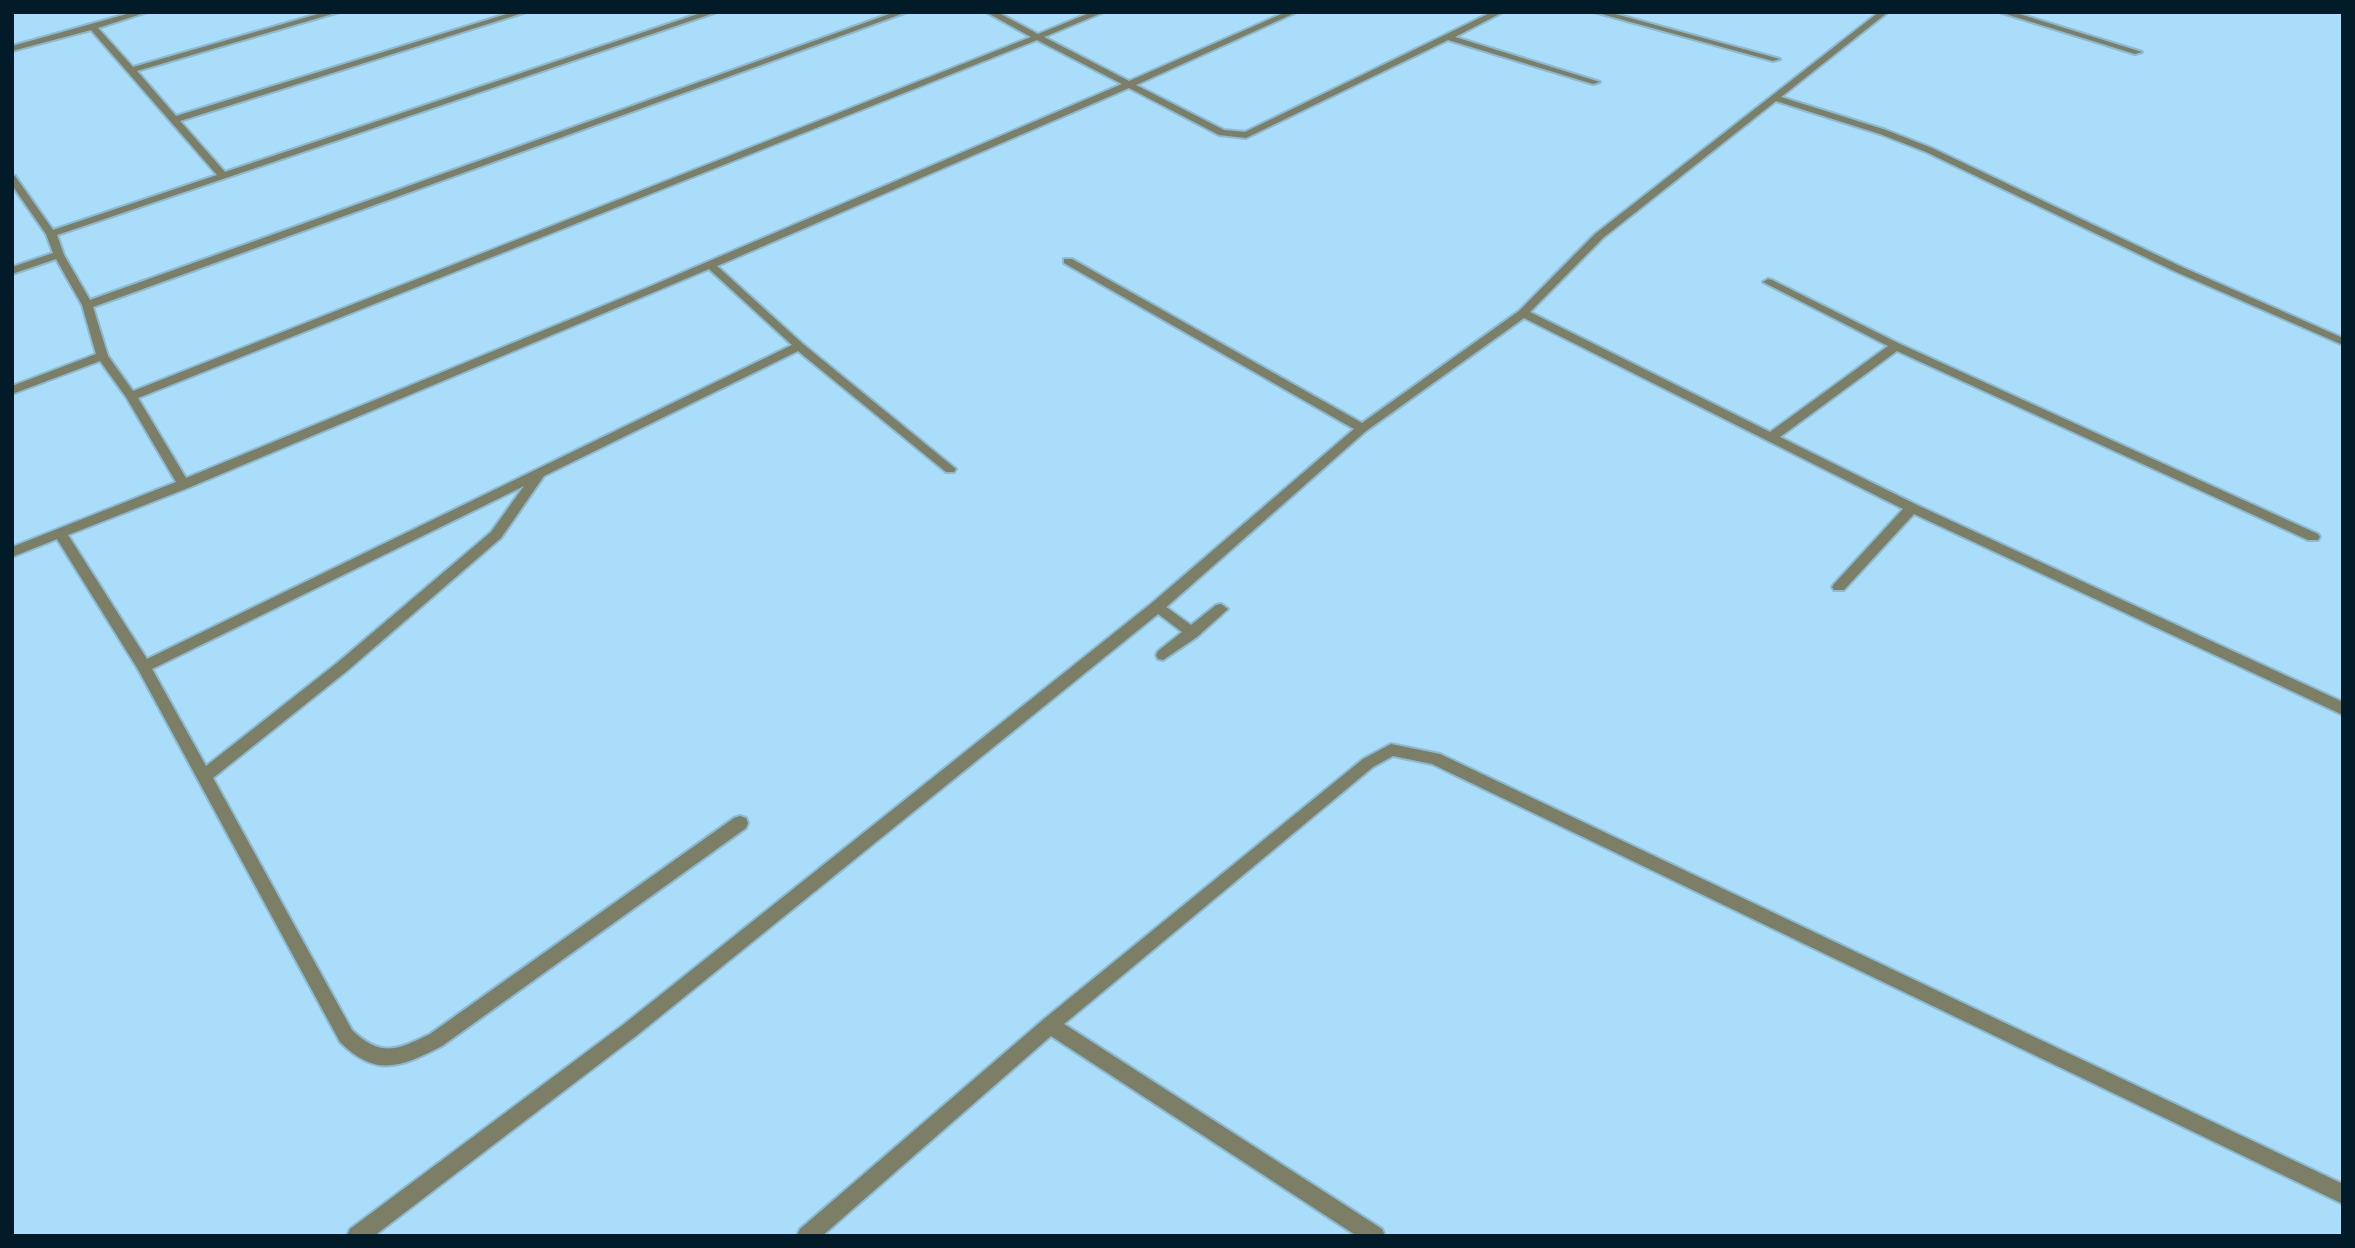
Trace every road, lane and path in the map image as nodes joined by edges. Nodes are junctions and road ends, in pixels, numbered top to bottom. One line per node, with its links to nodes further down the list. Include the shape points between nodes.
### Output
1 (143, 12): 13 (street)
2 (335, 12): 19 (street)
3 (522, 12): 23 (street)
4 (713, 12): 24 (street)
5 (903, 12): 32 (street)
6 (990, 12): 14 (street)
7 (1100, 12): 14 (street)
8 (1293, 12): 21 (street)
9 (1499, 12): 15 (street)
10 (1598, 12): 18 (street)
11 (1884, 12): 22 (street)
12 (2003, 12): 17 (street)
13 (93, 27): 16 (street); 19 (street)
14 (1038, 37): 21 (street); 39 (street)
15 (1448, 37): 20 (street); 21 (street, via 1246,135 1222,133)
16 (12, 49)
17 (2138, 52)
18 (1776, 59)
19 (131, 70): 23 (street)
20 (1596, 82)
21 (1128, 85): 29 (street)
22 (1774, 98): 33 (street, via 1600,236); 34 (street, via 1929,149 2178,269)
23 (172, 120): 24 (street)
24 (223, 176): 26 (street)
25 (12, 178): 26 (street)
26 (51, 234): 27 (street)
27 (59, 255): 30 (street); 32 (street)
28 (1068, 261): 40 (street)
29 (711, 266): 35 (street); 44 (street)
30 (12, 271)
31 (1768, 282): 36 (street)
32 (87, 305): 37 (street)
33 (1523, 313): 40 (street); 41 (street)
34 (2343, 342)
35 (799, 346): 42 (street); 43 (street)
36 (1896, 346): 41 (street); 47 (street)
37 (102, 356): 38 (street); 39 (street)
38 (12, 390)
39 (131, 396): 44 (street)
40 (1362, 428): 50 (street)
41 (1770, 438): 45 (street)
42 (950, 469)
43 (542, 471): 54 (street); 56 (street, via 496,535 342,667)
44 (184, 485): 46 (street)
45 (1912, 509): 49 (street); 55 (street)
46 (60, 533): 48 (street); 54 (street)
47 (2313, 537)
48 (12, 552)
49 (1839, 587)
50 (1158, 606): 52 (street); 60 (street, via 630,1030)
51 (1221, 609): 52 (street)
52 (1192, 633): 53 (street)
53 (1163, 655)
54 (144, 667): 56 (street)
55 (2343, 709)
56 (204, 776): 57 (street, via 346,1036 357,1048 381,1059 392,1059 436,1040)
57 (740, 823)
58 (1050, 1025): 59 (street, via 1368,763 1391,750 1435,758); 61 (street); 62 (street)
59 (2343, 1194)
60 (357, 1236)
61 (807, 1236)
62 (1375, 1236)

